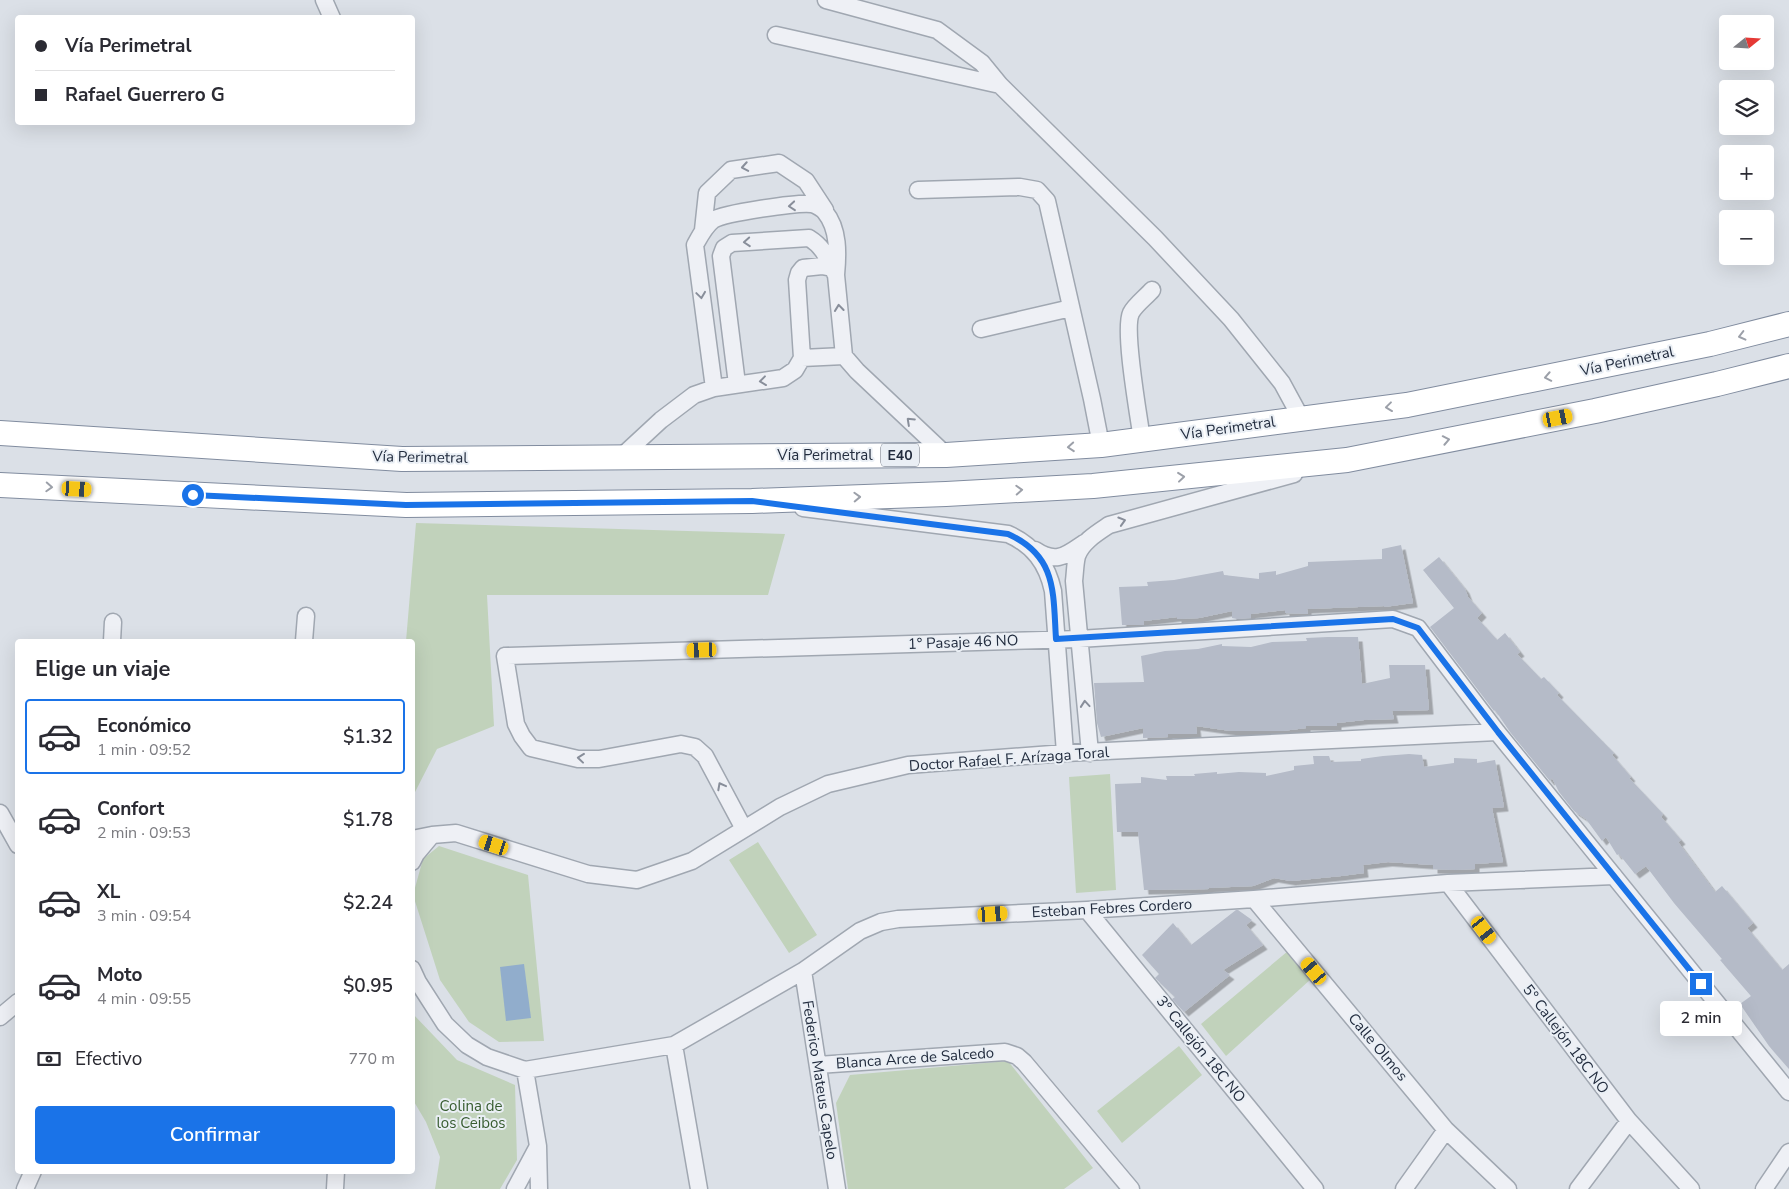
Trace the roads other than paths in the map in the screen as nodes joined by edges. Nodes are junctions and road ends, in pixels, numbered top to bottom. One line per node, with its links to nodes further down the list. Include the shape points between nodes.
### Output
1 (324, 0): 3 (street)
2 (826, 0): 5 (street, via 937,30 982,63)
3 (331, 15)
4 (776, 35): 5 (street)
5 (1000, 84): 19 (street, via 1231,319 1282,383)
6 (918, 190): 11 (street, via 1020,187 1037,190 1047,201)
7 (824, 210): 8 (street, one-way to 8, via 812,204 726,214); 8 (street, one-way to 8, via 806,181 780,163 758,165 731,170 707,193); 9 (street, via 838,250)
8 (703, 230): 18 (street, one-way to 18, via 694,245)
9 (834, 272): 14 (street, one-way to 9); 15 (street, via 822,266 803,268 799,273); 17 (street, one-way to 17, via 825,251 809,238 732,243 724,248 721,256)
10 (1152, 290): 21 (street, via 1131,313 1128,326)
11 (1071, 308): 13 (street); 22 (street)
12 (1789, 324): 19 (highway, Vía Perimetral / E40, one-way to 19, via 1710,344 1417,403)
13 (981, 329)
14 (844, 356): 15 (street); 23 (street, one-way to 14)
15 (802, 358): 17 (street, one-way to 17, via 795,370 783,378)
16 (1789, 366): 25 (highway, one-way to 16, via 1595,411)
17 (737, 384): 18 (street)
18 (714, 388): 24 (street, via 694,394 683,402)
19 (1301, 418): 21 (highway, Vía Perimetral / E40)
20 (0, 433): 24 (highway, Vía Perimetral / E40, via 402,459)
21 (1142, 440): 22 (highway, Vía Perimetral / E40)
22 (1101, 445): 23 (highway, Vía Perimetral / E40, one-way to 23)
23 (946, 455): 24 (highway, Vía Perimetral / E40)
24 (621, 457)
25 (1347, 460): 27 (highway, one-way to 25, via 1093,486); 28 (street, one-way to 25, via 1109,525 1122,521)
26 (0, 485): 27 (highway, one-way to 27, via 406,505)
27 (752, 501): 29 (street, via 1008,534)
28 (1094, 536): 29 (street, via 1059,558 1043,555); 32 (street, via 1077,556 1074,581)
29 (1029, 546): 35 (street, via 1046,567 1051,584)
30 (306, 616): 34 (street)
31 (113, 622): 33 (street)
32 (1079, 638): 35 (street, 1° Pasaje 46 NO); 36 (street, 1° Pasaje 46 NO, via 1393,619 1418,628); 37 (street, one-way to 32)
33 (112, 639)
34 (304, 639)
35 (1056, 639): 38 (street); 40 (street, 1° Pasaje 46 NO, one-way to 35, via 705,756 695,747 681,744 599,760 578,759 531,748 516,724 505,656)
36 (1498, 732): 37 (street, Doctor Rafael F. Arízaga Toral); 45 (street)
37 (1090, 753): 38 (street, Doctor Rafael F. Arízaga Toral)
38 (1065, 754): 40 (street, Doctor Rafael F. Arízaga Toral, via 908,765 828,784)
39 (0, 814): 43 (street)
40 (744, 829): 41 (street, Doctor Rafael F. Arízaga Toral, via 692,861 637,880 588,874 456,833)
41 (432, 834): 42 (street, Doctor Rafael F. Arízaga Toral); 44 (street)
42 (415, 838)
43 (15, 840)
44 (415, 856)
45 (1614, 876): 46 (street, Esteban Febres Cordero); 56 (street)
46 (1448, 883): 47 (street, Esteban Febres Cordero); 57 (street, 5° Callejón 18C NO)
47 (1254, 899): 48 (street, Esteban Febres Cordero); 58 (street, Calle Olmos)
48 (1087, 910): 49 (street, Esteban Febres Cordero, via 881,922 860,931); 70 (street, 3° Callejón 18C NO)
49 (803, 971): 53 (street, Esteban Febres Cordero); 54 (street, Federico Mateus Capelo)
50 (415, 976): 55 (street, via 445,1024 467,1045 487,1057)
51 (15, 1004): 52 (street)
52 (0, 1017)
53 (674, 1045): 55 (street, Esteban Febres Cordero); 67 (street)
54 (818, 1065): 68 (street, Federico Mateus Capelo); 69 (street, Blanca Arce de Salcedo, via 1011,1053 1024,1062)
55 (525, 1070): 59 (street)
56 (1789, 1092)
57 (1629, 1122): 73 (street); 74 (street, 5° Callejón 18C NO)
58 (1446, 1130): 71 (street); 72 (street, Calle Olmos)
59 (538, 1146): 65 (street); 66 (street)
60 (1789, 1152): 75 (street)
61 (32, 1174): 63 (street)
62 (336, 1174): 64 (street)
63 (25, 1189)
64 (335, 1189)
65 (515, 1189)
66 (539, 1189)
67 (699, 1189)
68 (837, 1189)
69 (1131, 1189)
70 (1315, 1189)
71 (1404, 1189)
72 (1508, 1189)
73 (1578, 1189)
74 (1691, 1189)
75 (1764, 1189)

